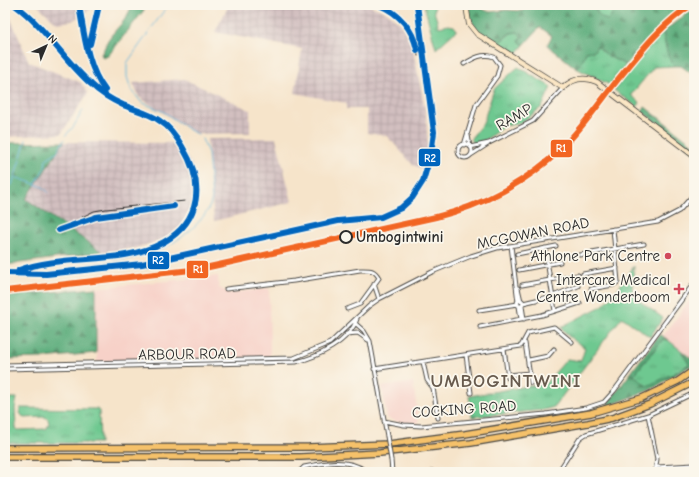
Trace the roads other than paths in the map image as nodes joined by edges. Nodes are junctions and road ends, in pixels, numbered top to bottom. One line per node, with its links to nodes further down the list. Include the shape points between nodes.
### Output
1 (466, 5): 3 (street, via 469,24 477,34)
2 (464, 64): 4 (street, via 486,55 494,57 500,65 497,76 476,105)
3 (563, 88): 5 (street, RAMP, via 533,121); 9 (street, via 568,83 582,78 603,85)
4 (468, 135): 6 (street); 7 (street)
5 (489, 143): 7 (street, RAMP); 8 (street, RAMP)
6 (464, 145): 7 (street); 8 (street, via 459,149 460,156)
7 (470, 147): 8 (street)
8 (470, 156)
9 (694, 157)
10 (694, 194): 11 (street, MCGOWAN ROAD, via 685,205 658,222)
11 (613, 230): 13 (street, MCGOWAN ROAD); 16 (street)
12 (644, 244): 16 (street)
13 (511, 246): 33 (street, MCGOWAN ROAD, via 471,256 432,272); 35 (street)
14 (556, 246): 15 (street)
15 (544, 248): 17 (street); 20 (street)
16 (615, 249): 18 (street); 21 (street)
17 (517, 254)
18 (580, 255)
19 (560, 262): 20 (street)
20 (547, 265): 22 (street); 25 (street)
21 (617, 268): 23 (street); 31 (street, via 617,283)
22 (519, 270)
23 (583, 274)
24 (578, 275): 25 (street)
25 (550, 279): 28 (street); 32 (street)
26 (694, 283): 62 (street, COCKING ROAD, via 608,399 593,406 546,414 421,426)
27 (374, 284): 30 (street, via 379,278 373,270 360,270); 33 (street); 36 (street, via 360,304)
28 (522, 285)
29 (578, 286): 32 (street)
30 (226, 289)
31 (591, 289)
32 (553, 296): 35 (street); 38 (street)
33 (380, 299): 40 (street, MCGOWAN ROAD, via 369,306)
34 (580, 303): 38 (street)
35 (520, 304): 37 (street); 39 (street)
36 (347, 309)
37 (478, 310)
38 (555, 311): 39 (street)
39 (522, 319): 41 (street)
40 (354, 322): 42 (street, ARBOUR ROAD); 43 (street); 51 (street, ARBOUR ROAD, via 325,346 288,359)
41 (480, 327)
42 (346, 334): 43 (street, via 358,333); 52 (street, ARBOUR ROAD, via 317,354 288,363)
43 (370, 341): 53 (street)
44 (572, 342): 45 (street, via 554,327 528,333)
45 (525, 343): 46 (street); 49 (street)
46 (504, 349): 48 (street); 55 (street, via 508,376)
47 (554, 349): 49 (street, via 548,356)
48 (466, 355): 50 (street); 58 (street)
49 (529, 360): 55 (street)
50 (423, 362): 53 (street); 61 (street, via 427,380 433,388)
51 (5, 365)
52 (5, 369)
53 (374, 369): 62 (street)
54 (694, 370): 63 (highway, via 678,381 642,398 591,413 389,444)
55 (530, 373): 57 (street)
56 (694, 382): 64 (highway, via 650,404 612,418 471,443 395,452 301,457)
57 (531, 383)
58 (471, 393)
59 (694, 393): 60 (street)
60 (648, 415): 66 (street); 72 (street, via 586,434 580,438)
61 (438, 418)
62 (384, 421): 71 (street, bridge)
63 (5, 448)
64 (5, 457)
65 (694, 465): 66 (street)
66 (657, 467): 73 (street)
67 (364, 470): 70 (street, via 355,464 346,463 304,467)
68 (284, 472): 69 (street)
69 (292, 472)
70 (299, 472)
71 (392, 472)
72 (558, 472)
73 (655, 472)

